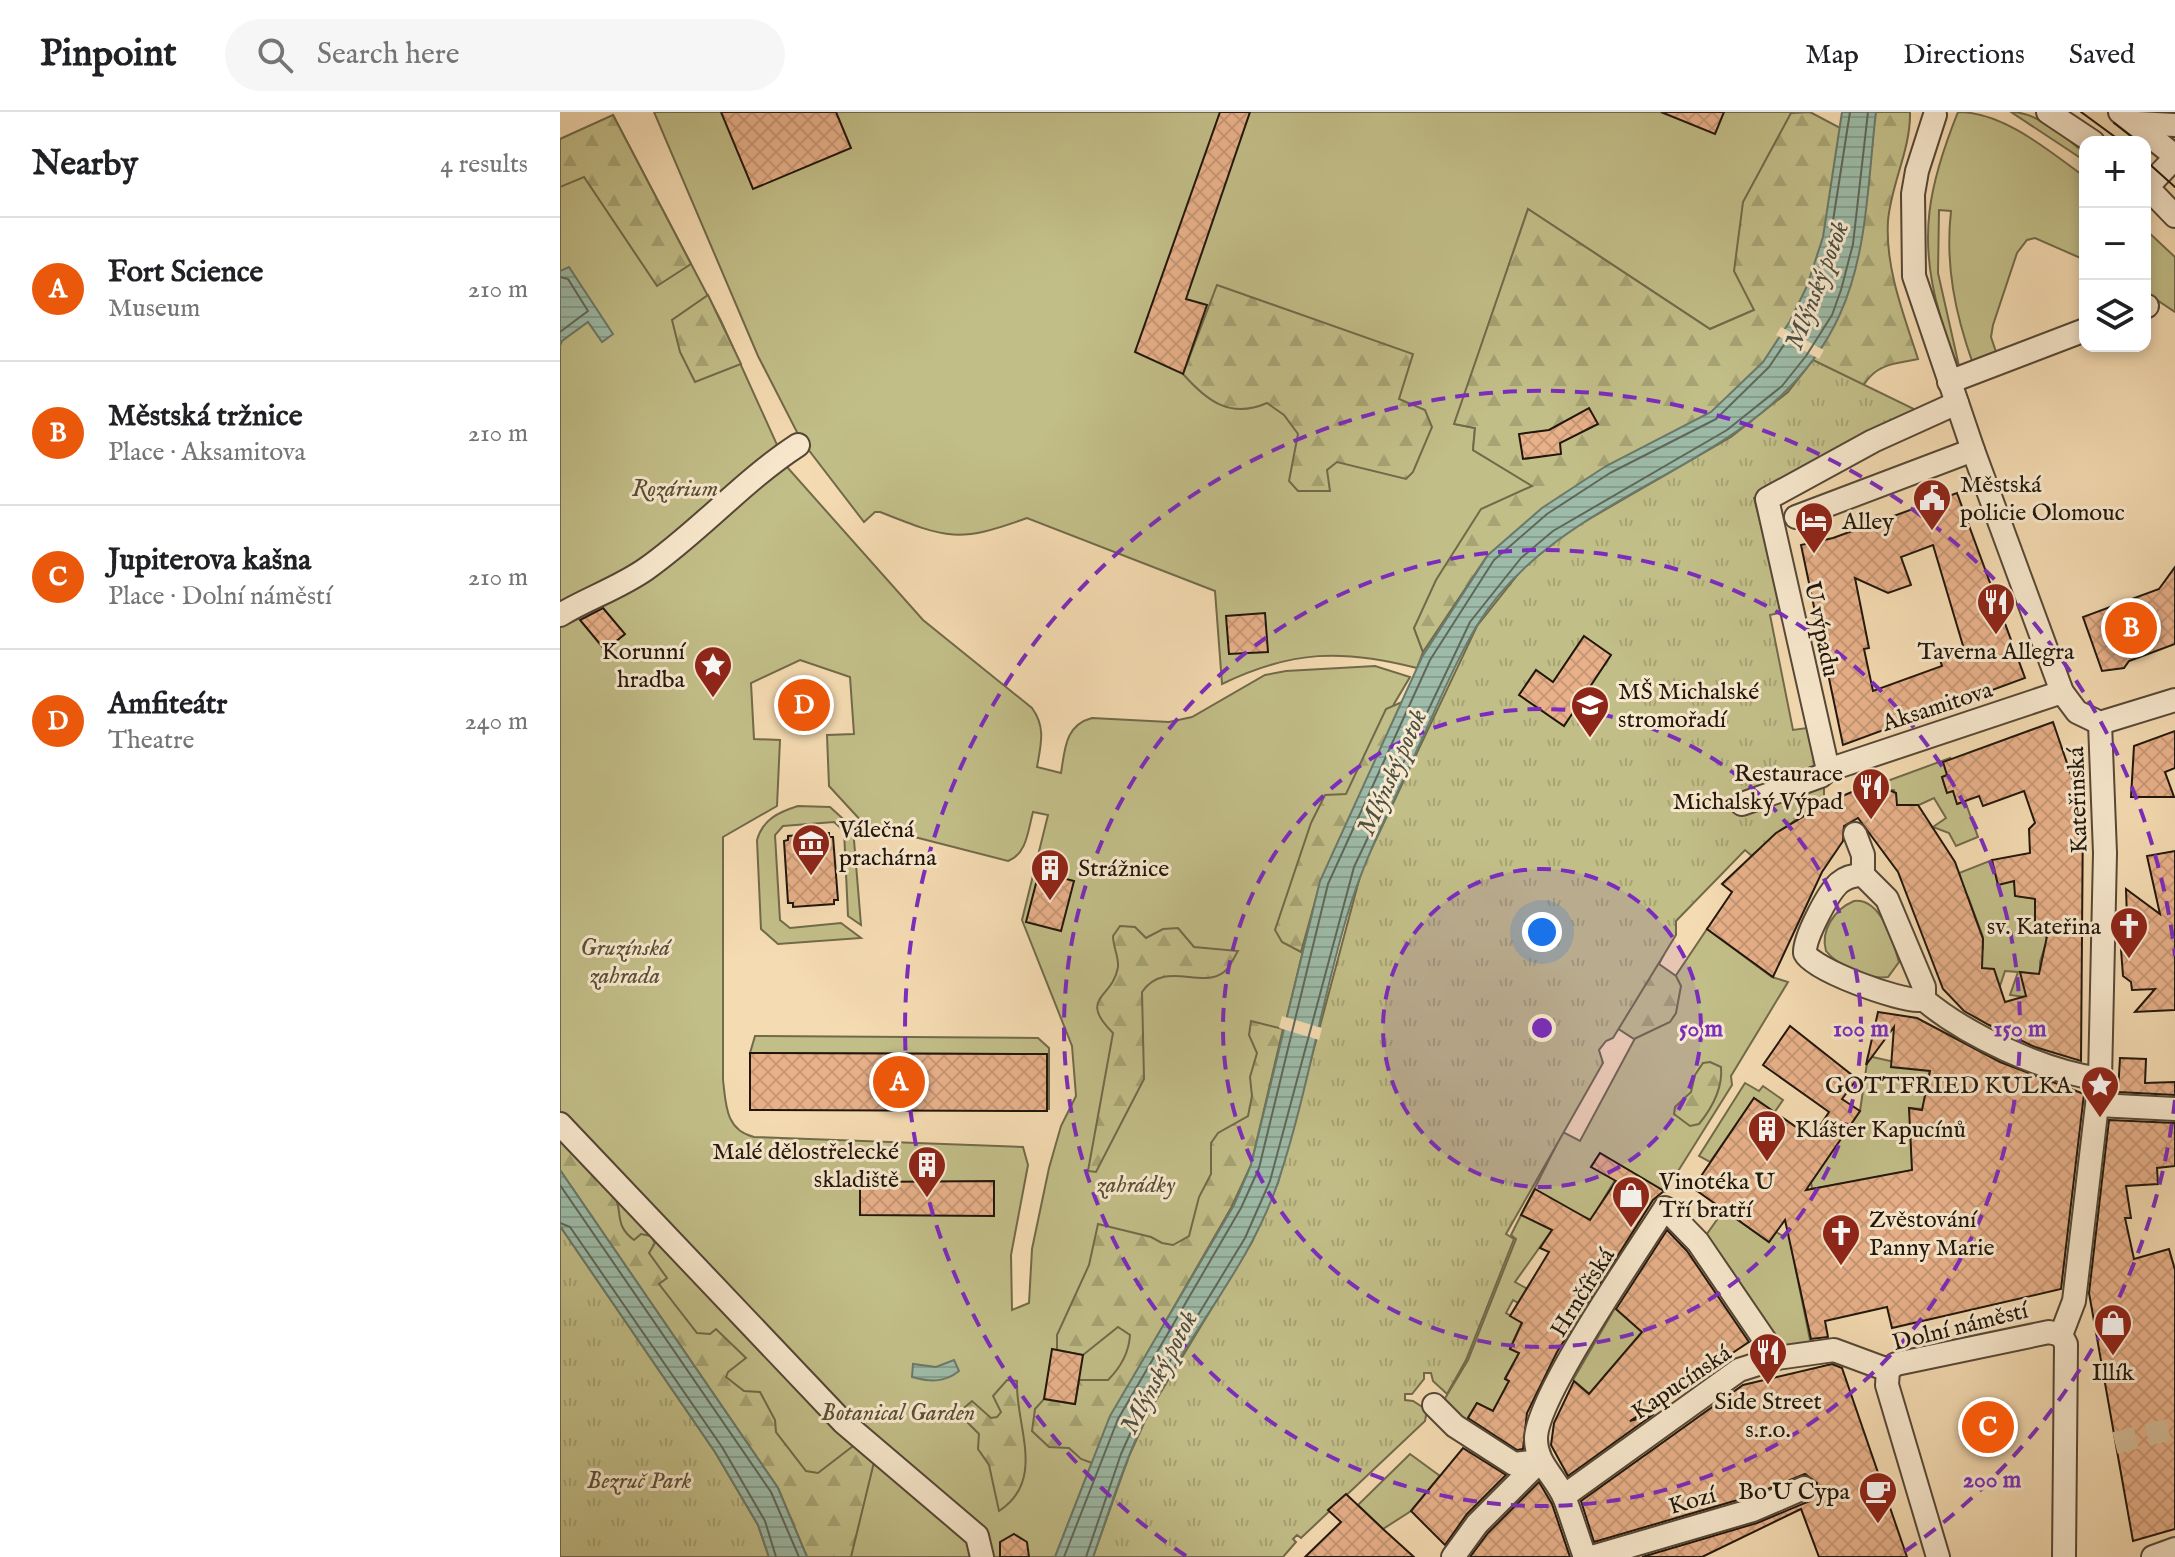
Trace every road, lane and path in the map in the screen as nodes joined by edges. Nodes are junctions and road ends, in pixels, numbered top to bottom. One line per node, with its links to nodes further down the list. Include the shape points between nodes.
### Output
1 (2048, 112): 5 (street)
2 (1935, 115): 9 (street, Kateřinská, via 1917,171 1912,258)
3 (2128, 117): 4 (street); 6 (street)
4 (2175, 125)
5 (2084, 136)
6 (2175, 157): 7 (street)
7 (2161, 196)
8 (2079, 332): 9 (street)
9 (1949, 382): 10 (street, Kateřinská)
10 (1957, 403): 12 (street, Kateřinská); 18 (street, U výpadu, via 1767,499)
11 (798, 445): 14 (street, via 774,458 646,569)
12 (1973, 450): 13 (street); 15 (street, Kateřinská)
13 (1796, 517)
14 (560, 615)
15 (2062, 692): 17 (street, Kateřinská, via 2077,712); 18 (street, Aksamitova)
16 (2175, 700): 17 (street)
17 (2100, 723): 23 (street, Kateřinská, via 2105,853)
18 (1828, 770): 19 (street, Aksamitova)
19 (1742, 804)
20 (1855, 834): 21 (street)
21 (1863, 875): 22 (street, via 1887,899 1924,987); 22 (street, via 1846,878 1834,889 1807,938 1807,958 1828,971 1913,1000)
22 (1922, 998): 23 (street, via 2010,1051)
23 (2100, 1079): 24 (street, Kateřinská)
24 (2098, 1105): 25 (street); 27 (street, Kateřinská, via 2074,1301)
25 (2175, 1109)
26 (560, 1124): 35 (street, via 832,1411 977,1536)
27 (2061, 1335): 29 (street, Dolní náměstí, via 2049,1332 1896,1364); 40 (street, Dolní náměstí, via 2067,1373)
28 (1777, 1358): 29 (street, Kapucínská, via 1834,1350); 31 (street, Hrnčířská, via 1698,1242 1665,1208 1541,1416 1536,1438); 33 (street, Kapucínská, via 1739,1370)
29 (1888, 1370): 39 (street, Dolní náměstí, via 1887,1385)
30 (1434, 1405): 31 (street, via 1455,1426 1514,1464)
31 (1540, 1461): 33 (street); 36 (street, via 1477,1524)
32 (1804, 1488): 38 (street, Kozí, via 1753,1510)
33 (1564, 1496): 37 (street)
34 (2175, 1549): 41 (street)
35 (982, 1557)
36 (1453, 1557)
37 (1585, 1557)
38 (1592, 1557)
39 (1938, 1557)
40 (2064, 1557)
41 (2153, 1557)

